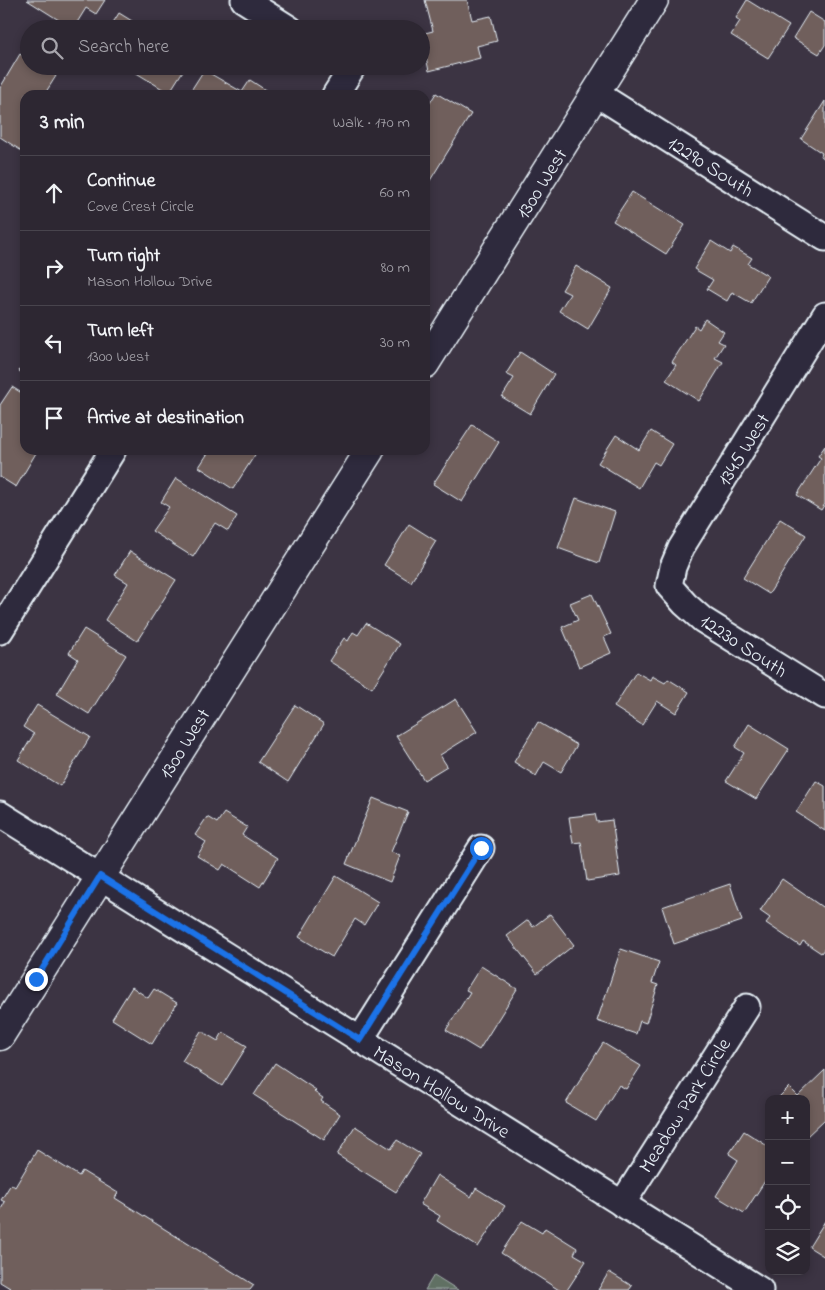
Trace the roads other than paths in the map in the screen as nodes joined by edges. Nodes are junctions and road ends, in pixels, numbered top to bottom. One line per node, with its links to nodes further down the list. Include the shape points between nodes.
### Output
1 (244, 0): 3 (street)
2 (654, 0): 6 (street, 1300 West)
3 (276, 20)
4 (348, 75): 5 (street)
5 (338, 90)
6 (597, 94): 7 (street, 12290 South); 9 (street, 1300 West)
7 (825, 238)
8 (825, 315): 12 (street, 1345 West, via 681,548)
9 (430, 356)
10 (110, 455): 13 (street)
11 (367, 455): 17 (street, 1300 West)
12 (670, 586): 14 (street, 12230 South, via 702,620)
13 (0, 631)
14 (825, 696)
15 (0, 814): 17 (street, Mason Hollow Drive)
16 (481, 848): 20 (street)
17 (100, 876): 19 (street, 1300 West); 20 (street, Mason Hollow Drive)
18 (747, 1007): 21 (street, Meadow Park Circle)
19 (0, 1036)
20 (360, 1040): 21 (street, Mason Hollow Drive)
21 (622, 1204): 22 (street, Mason Hollow Drive)
22 (760, 1290)

